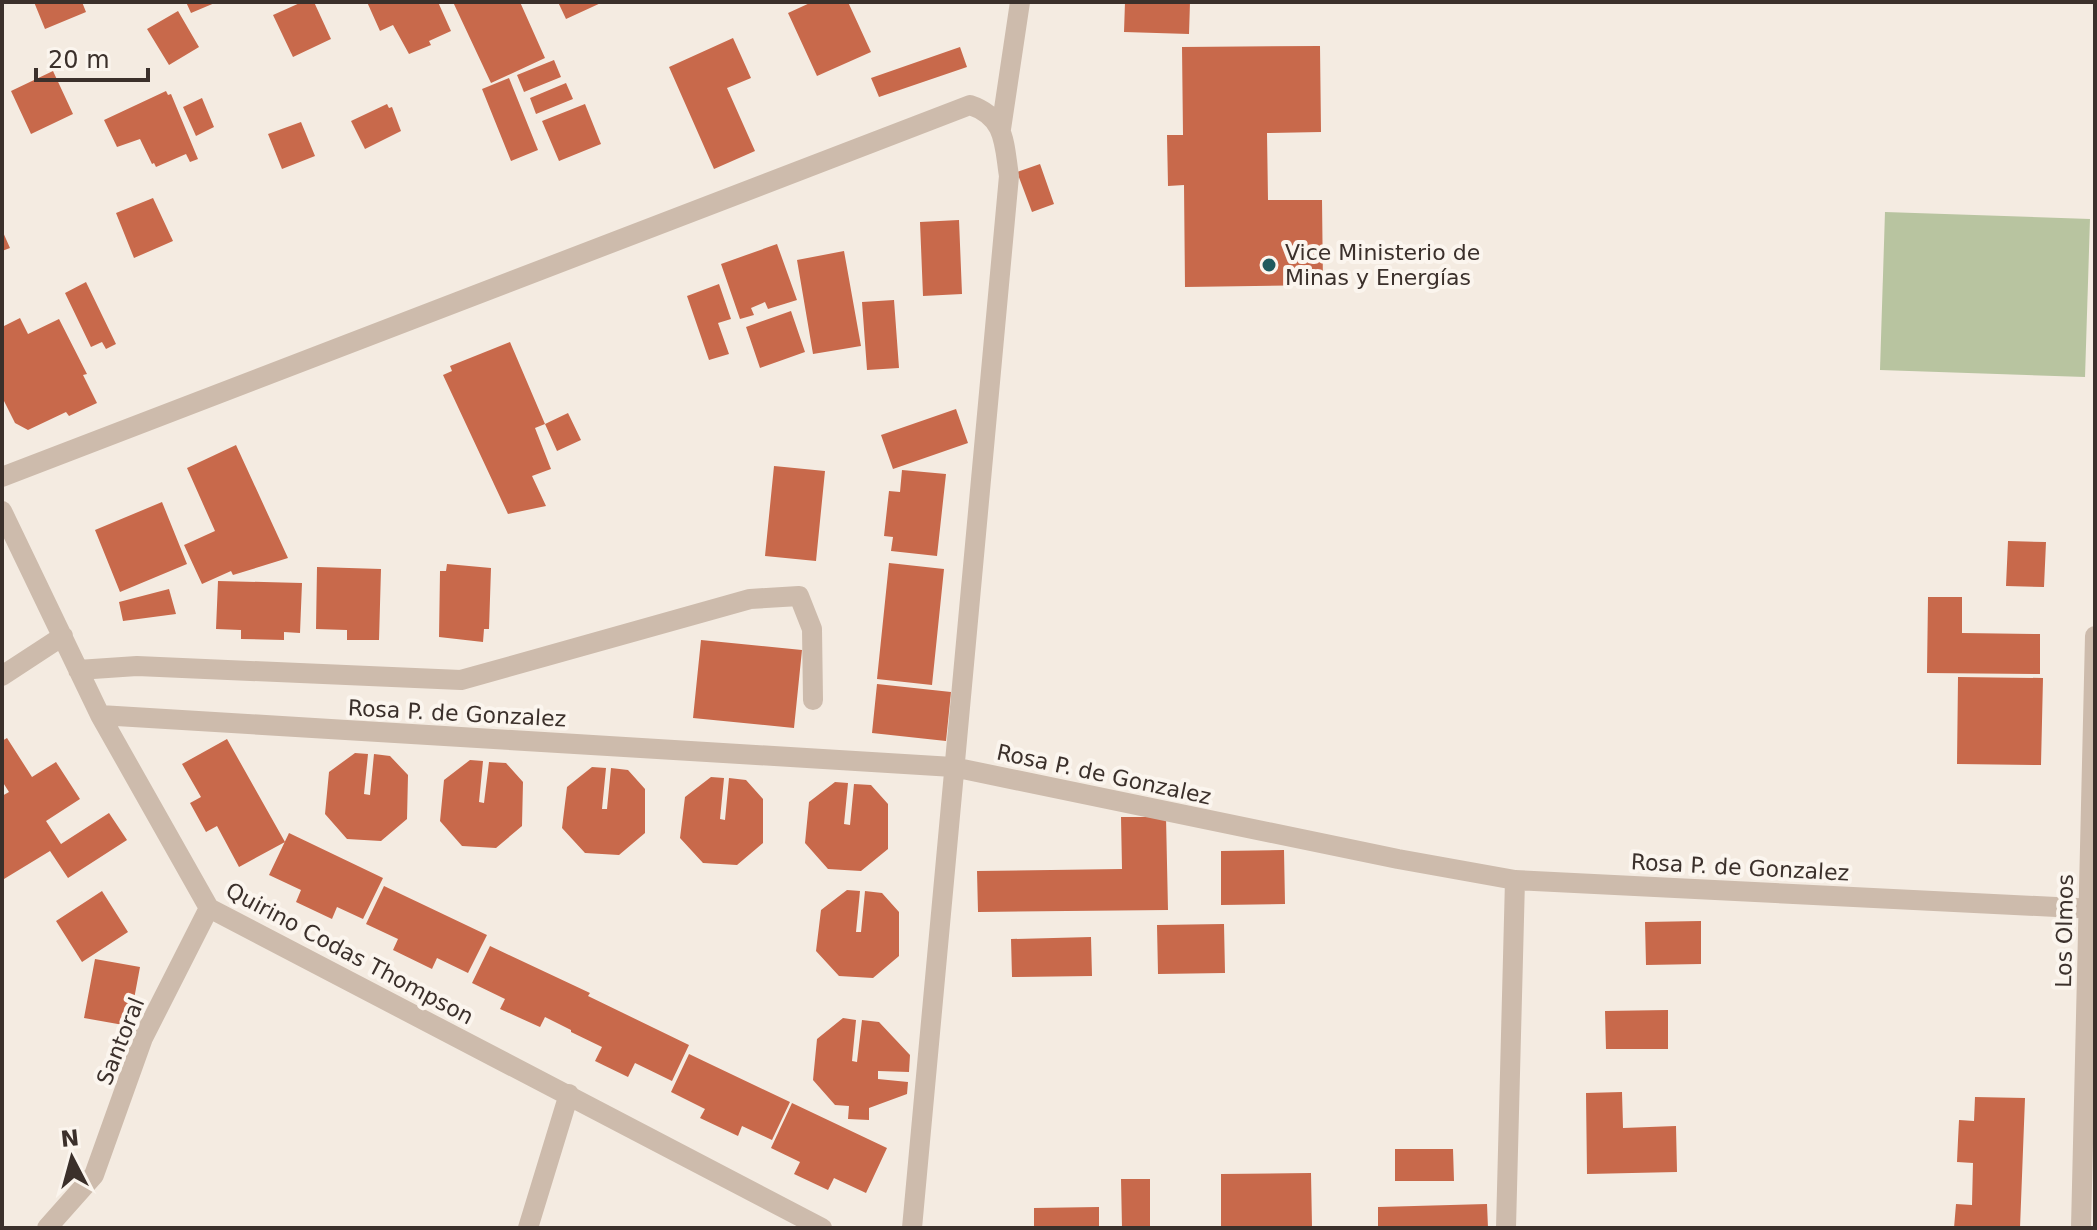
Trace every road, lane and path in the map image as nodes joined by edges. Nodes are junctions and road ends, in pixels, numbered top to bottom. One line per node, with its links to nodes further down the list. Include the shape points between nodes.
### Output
1 (1020, 2): 2 (street)
2 (1001, 129): 3 (street, via 986,110 970,105); 11 (street, via 1009,176)
3 (2, 477)
4 (2, 511): 5 (street, Quirino Codas Thompson)
5 (63, 636): 7 (street, Quirino Codas Thompson); 8 (street)
6 (2095, 636): 14 (street, Los Olmos)
7 (78, 670): 9 (street, via 137,666 461,680 750,599 799,596 812,629); 10 (street, Quirino Codas Thompson)
8 (2, 676)
9 (813, 700)
10 (100, 715): 11 (street, Rosa P. de Gonzalez); 13 (street, Quirino Codas Thompson)
11 (953, 767): 12 (street, Rosa P. de Gonzalez); 19 (street)
12 (1515, 880): 14 (street, Rosa P. de Gonzalez); 20 (street)
13 (209, 908): 15 (street, Quirino Codas Thompson); 16 (street, Santoral, via 143,1038 94,1175)
14 (2092, 909): 21 (street, Los Olmos)
15 (569, 1094): 17 (street); 18 (street, Quirino Codas Thompson)
16 (47, 1228)
17 (528, 1228)
18 (822, 1228)
19 (912, 1228)
20 (1506, 1228)
21 (2081, 1228)

